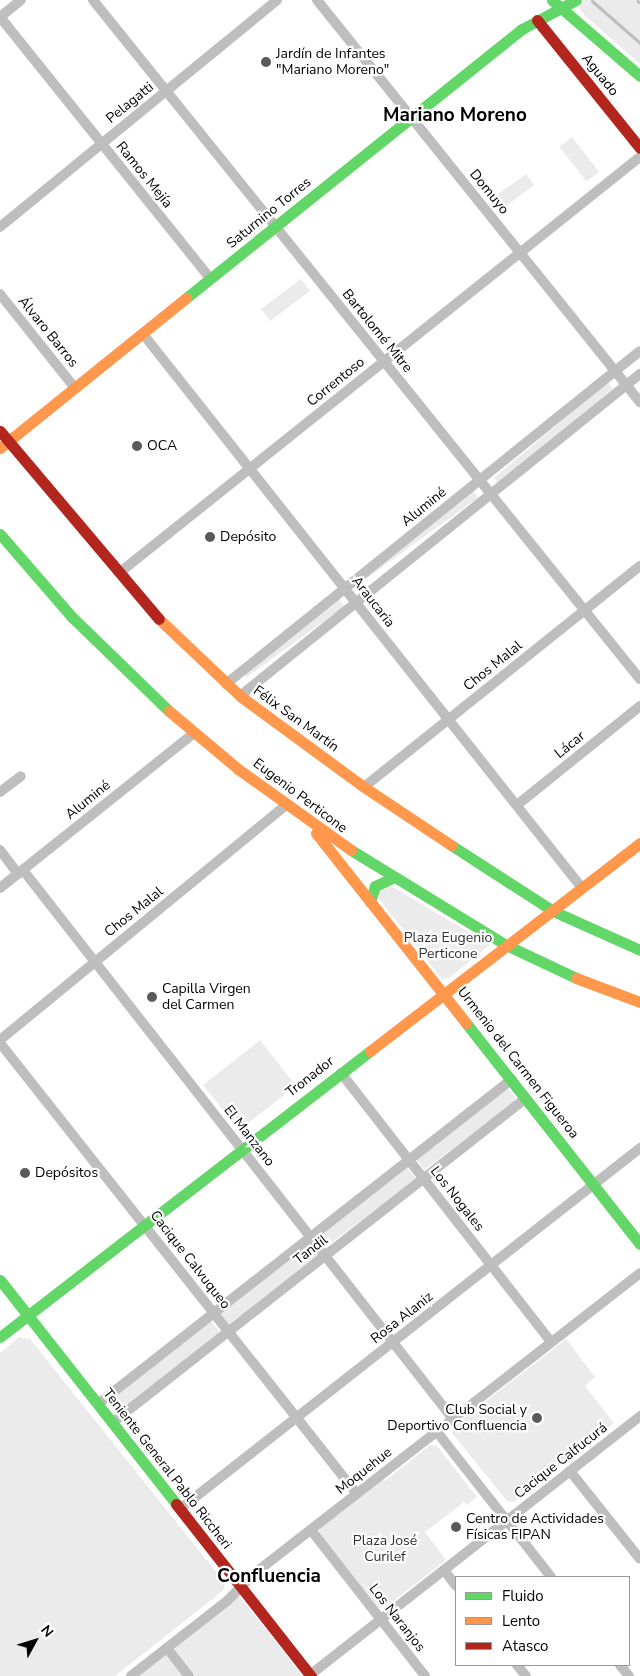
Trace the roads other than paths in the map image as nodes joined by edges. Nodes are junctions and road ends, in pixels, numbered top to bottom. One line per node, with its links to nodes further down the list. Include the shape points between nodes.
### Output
1 (21, 0): 7 (street)
2 (93, 0): 10 (street, Bartolomé Mitre)
3 (277, 0): 10 (street, Pelagatti)
4 (317, 0): 11 (street, Domuyo)
5 (576, 0): 6 (main road, Saturnino Torres)
6 (560, 2): 8 (main road, Saturnino Torres); 9 (main road)
7 (0, 17): 12 (street, Ramos Mejía)
8 (537, 20): 11 (main road, Saturnino Torres); 13 (main road, Aguado)
9 (640, 76)
10 (166, 91): 12 (street, Pelagatti); 16 (street, Bartolomé Mitre)
11 (412, 118): 16 (main road, Saturnino Torres); 17 (street, Domuyo)
12 (102, 144): 15 (street, Pelagatti); 18 (street, Ramos Mejía)
13 (640, 148)
14 (640, 157): 17 (street, Correntoso)
15 (0, 227)
16 (276, 227): 18 (main road, Saturnino Torres); 22 (street, Bartolomé Mitre)
17 (520, 253): 22 (street, Correntoso); 23 (street, Domuyo)
18 (211, 279): 20 (main road, Saturnino Torres)
19 (0, 294): 26 (street, Álvaro Barros)
20 (143, 334): 26 (main road, Saturnino Torres); 30 (street, Araucaria)
21 (640, 351): 23 (street, Aluminé)
22 (384, 361): 30 (street, Correntoso); 31 (street, Bartolomé Mitre)
23 (615, 371): 25 (street, Domuyo); 31 (street, Aluminé)
24 (640, 374): 25 (street)
25 (626, 385): 27 (street, Domuyo); 32 (street)
26 (76, 388): 29 (main road, Saturnino Torres)
27 (640, 402)
28 (0, 431): 29 (main road, Félix San Martín)
29 (4, 445): 35 (main road, Félix San Martín)
30 (250, 468): 35 (street, Correntoso); 36 (street, Araucaria)
31 (480, 480): 32 (street, Bartolomé Mitre); 36 (street, Aluminé)
32 (491, 494): 37 (street); 38 (street, Bartolomé Mitre)
33 (0, 534): 44 (main road, Eugenio Perticone, via 97,644)
34 (640, 566): 38 (street, Chos Malal)
35 (119, 572): 40 (main road, Félix San Martín, via 175,637)
36 (345, 588): 37 (street, Araucaria); 40 (street, Aluminé)
37 (356, 602): 41 (street); 43 (street, Araucaria)
38 (585, 610): 39 (street, Bartolomé Mitre); 43 (street, Chos Malal)
39 (640, 679)
40 (226, 684): 41 (main road, Félix San Martín)
41 (240, 696): 46 (main road, Félix San Martín)
42 (640, 706): 49 (street, Lácar)
43 (449, 719): 46 (street, Chos Malal); 49 (street, Araucaria)
44 (194, 733): 48 (main road, Eugenio Perticone); 53 (street, Aluminé)
45 (21, 776): 47 (street)
46 (364, 787): 58 (main road, Félix San Martín)
47 (0, 792)
48 (286, 805): 50 (main road, Eugenio Perticone); 61 (street, Chos Malal)
49 (517, 806): 56 (street, Araucaria)
50 (306, 820): 54 (main road, Eugenio Perticone); 57 (main road, Urmenio del Carmen Figueroa)
51 (640, 843): 56 (main road, Tronador)
52 (0, 850): 53 (street, El Manzano)
53 (21, 872): 55 (street, Aluminé); 61 (street, El Manzano)
54 (392, 878): 57 (main road, via 375,886); 59 (main road, Eugenio Perticone)
55 (0, 888)
56 (582, 888): 58 (main road, Tronador)
57 (370, 902): 62 (main road, Urmenio del Carmen Figueroa)
58 (553, 911): 59 (main road, Tronador); 60 (main road, Félix San Martín)
59 (506, 944): 62 (main road, Tronador); 63 (main road, Eugenio Perticone, via 566,974)
60 (640, 950)
61 (95, 961): 64 (street, Chos Malal); 69 (street, El Manzano)
62 (444, 992): 65 (main road, Tronador); 66 (main road, Urmenio del Carmen Figueroa)
63 (640, 1002)
64 (0, 1042): 73 (street, Cacique Calvuqueo)
65 (341, 1073): 69 (main road, Tronador); 70 (street, Los Nogales)
66 (512, 1079): 67 (main road, Urmenio del Carmen Figueroa); 70 (street, Tandil)
67 (526, 1098): 71 (street, Tandil); 72 (main road, Urmenio del Carmen Figueroa)
68 (640, 1148): 72 (street, Rosa Alaniz)
69 (242, 1149): 73 (main road, Tronador); 74 (street, El Manzano)
70 (408, 1160): 71 (street, Los Nogales); 74 (street, Tandil)
71 (423, 1179): 76 (street, Tandil); 77 (street, Los Nogales)
72 (594, 1184): 75 (main road, Urmenio del Carmen Figueroa); 77 (street, Rosa Alaniz)
73 (145, 1224): 80 (street, Cacique Calvuqueo); 81 (main road, Tronador)
74 (310, 1237): 76 (street, El Manzano); 80 (street, Tandil)
75 (640, 1244)
76 (325, 1256): 82 (street, Tandil); 84 (street, El Manzano)
77 (491, 1265): 84 (street, Rosa Alaniz); 85 (street, Los Nogales)
78 (640, 1273): 85 (street, Moquehue)
79 (0, 1280): 81 (main road, Teniente General Pablo Riccheri)
80 (214, 1313): 82 (street, Cacique Calvuqueo); 86 (street, Tandil)
81 (28, 1315): 83 (main road, Tronador); 86 (main road, Teniente General Pablo Riccheri)
82 (229, 1332): 87 (street, Cacique Calvuqueo); 90 (street, Tandil)
83 (0, 1337)
84 (393, 1342): 87 (street, Rosa Alaniz); 88 (street, El Manzano)
85 (551, 1342): 88 (street, Moquehue)
86 (98, 1404): 90 (main road, Teniente General Pablo Riccheri)
87 (297, 1418): 93 (street, Cacique Calvuqueo); 94 (street, Rosa Alaniz)
88 (453, 1419): 91 (street, Moquehue)
89 (638, 1421): 92 (street, Cacique Calfucurá)
90 (112, 1423): 94 (main road, Teniente General Pablo Riccheri)
91 (437, 1432): 93 (street, Moquehue); 95 (street)
92 (570, 1471): 95 (street, Cacique Calfucurá); 97 (street)
93 (357, 1494): 96 (street, Moquehue)
94 (180, 1509): 101 (main road, Teniente General Pablo Riccheri)
95 (507, 1521): 98 (street, Cacique Calfucurá); 99 (street)
96 (311, 1530): 101 (street, Moquehue); 102 (street, Los Naranjos)
97 (640, 1560)
98 (444, 1570): 100 (street); 102 (street, Cacique Calfucurá)
99 (550, 1576)
100 (455, 1585)
101 (241, 1587): 103 (street, Moquehue); 106 (main road, Teniente General Pablo Riccheri)
102 (380, 1619): 106 (street, Cacique Calfucurá); 109 (street, Los Naranjos)
103 (167, 1648): 107 (street, Moquehue); 108 (street)
104 (518, 1666): 110 (street)
105 (621, 1666): 111 (street)
106 (311, 1675)
107 (131, 1676)
108 (189, 1676)
109 (424, 1676)
110 (526, 1676)
111 (629, 1676)

